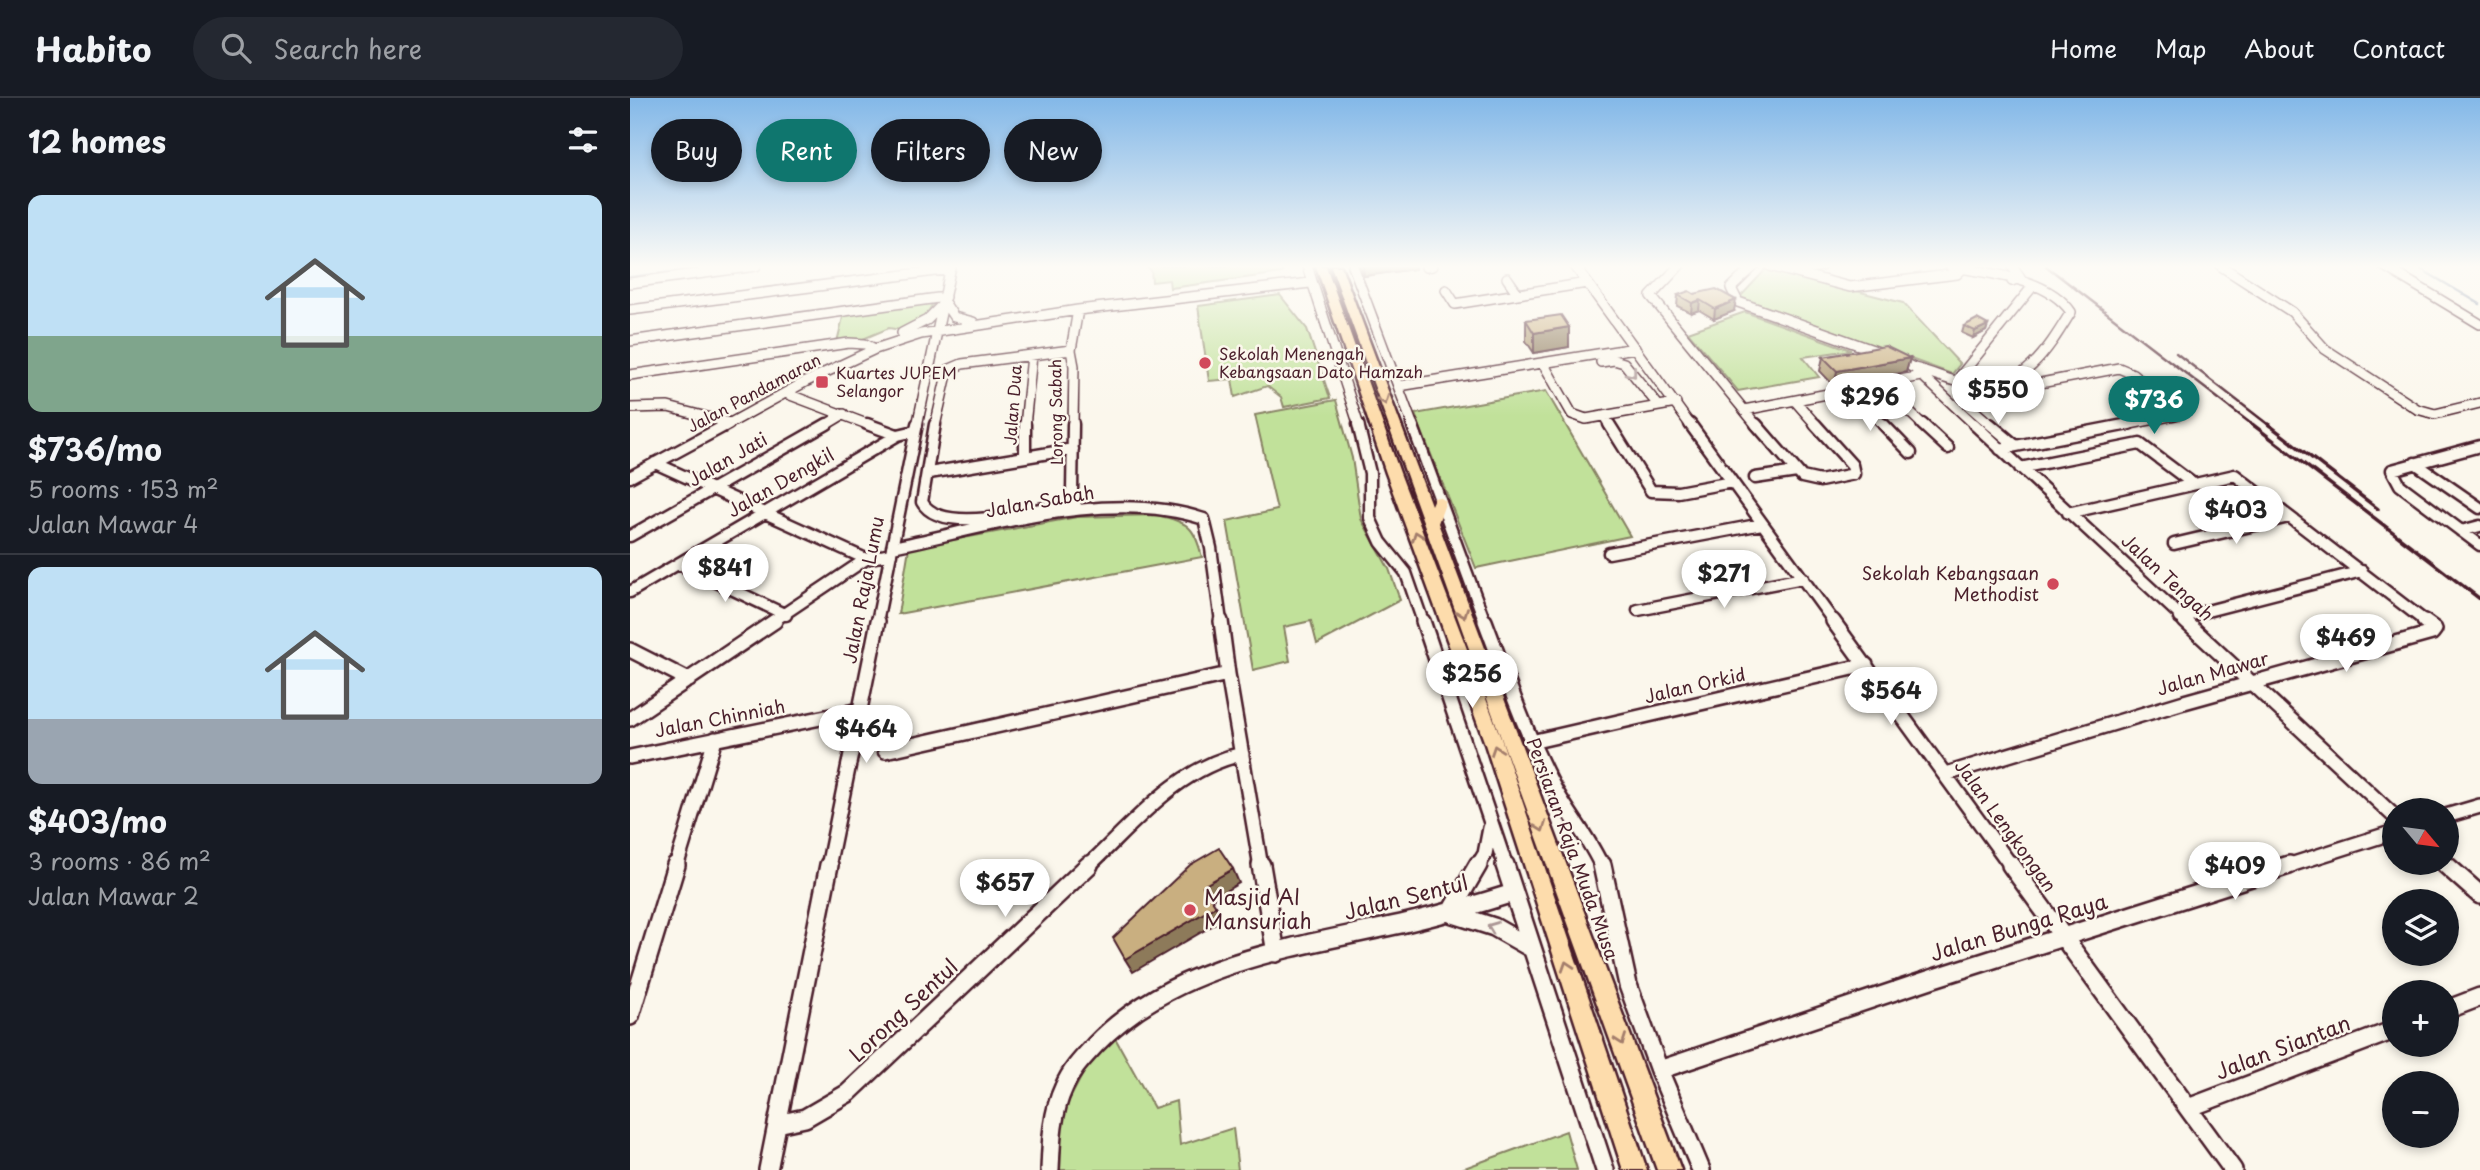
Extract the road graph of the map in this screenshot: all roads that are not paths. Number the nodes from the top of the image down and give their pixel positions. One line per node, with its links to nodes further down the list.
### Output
1 (817, 316): 20 (street)
2 (932, 316): 21 (street)
3 (940, 316): 19 (street, Jalan Raja Lumu)
4 (954, 316): 18 (street)
5 (1030, 316): 17 (street, Jalan Pandamaran)
6 (1077, 316): 24 (street, Lorong Sabah)
7 (1325, 316): 104 (street)
8 (1328, 316): 123 (main road, one-way to 8)
9 (1354, 316): 71 (main road, Persiaran Raja Muda Musa, one-way to 71)
10 (1372, 316): 33 (street)
11 (1611, 316): 23 (street, Jalan Lengkongan)
12 (1667, 316): 41 (street)
13 (1777, 316): 28 (street, Jalan Tengah)
14 (2008, 316): 30 (street)
15 (2066, 316): 30 (street, Jalan Tengah)
16 (2296, 316): 38 (street)
17 (1006, 319): 18 (street); 19 (street, Jalan Pandamaran)
18 (974, 322): 19 (street)
19 (937, 329): 21 (street, Jalan Pandamaran); 25 (street, Jalan Raja Lumu)
20 (630, 341)
21 (887, 342): 22 (street, Jalan Pandamaran); 25 (street)
22 (873, 348): 29 (street); 35 (street, Jalan Pandamaran)
23 (1635, 348): 27 (street); 37 (street, Jalan Lengkongan)
24 (1071, 351): 26 (street); 49 (street, Lorong Sabah)
25 (931, 353): 45 (street, Jalan Raja Lumu)
26 (1032, 355): 53 (street, Jalan Dua); 58 (street)
27 (1546, 366): 33 (street); 39 (street, one-way to 39); 43 (street)
28 (1918, 372): 30 (street, Jalan Tengah); 32 (street); 50 (street, Jalan Tengah)
29 (633, 374): 31 (street)
30 (1956, 380)
31 (630, 384)
32 (1880, 384): 34 (street); 48 (street)
33 (1399, 386): 64 (street)
34 (1850, 390): 36 (street); 52 (street)
35 (785, 393): 42 (street); 44 (street, Jalan Pandamaran)
36 (1796, 402): 41 (street); 57 (street)
37 (1676, 403): 39 (street); 61 (street, Jalan Lengkongan)
38 (2480, 404)
39 (1658, 405): 43 (street)
40 (630, 408): 44 (street)
41 (1744, 410): 57 (street)
42 (844, 414): 46 (street); 63 (street, Jalan Jati)
43 (1604, 416): 61 (street)
44 (730, 423): 54 (street, Jalan Pandamaran)
45 (915, 431): 46 (street, Jalan Dengkil); 78 (street, Jalan Raja Lumu)
46 (897, 435): 67 (street, Jalan Dengkil)
47 (2016, 446): 47 (street); 50 (street)
48 (1948, 448)
49 (1073, 449): 53 (street); 65 (street, Lorong Sabah)
50 (2000, 449): 56 (street, Jalan Tengah)
51 (2477, 449): 55 (street)
52 (1911, 453)
53 (1025, 457): 58 (street)
54 (655, 463): 59 (street, Jalan Pandamaran); 63 (street)
55 (2415, 463): 66 (street); 74 (street)
56 (2020, 468): 62 (street); 68 (street, Jalan Tengah)
57 (1797, 472): 60 (street)
58 (929, 473): 70 (street)
59 (630, 477)
60 (1755, 478)
61 (1732, 482): 72 (street, Jalan Lengkongan)
62 (2192, 483): 68 (street, Jalan Mawar); 69 (street, Jalan Mawar)
63 (712, 489): 67 (street); 75 (street, Jalan Jati)
64 (1438, 501): 71 (main road); 96 (street)
65 (1078, 505): 70 (street, Jalan Sabah); 90 (street, Jalan Sabah)
66 (2480, 508)
67 (764, 513): 80 (street); 81 (street, Jalan Dengkil)
68 (2068, 513): 87 (street, Jalan Tengah)
69 (2289, 517): 76 (street); 82 (street, Jalan Mawar)
70 (988, 522): 78 (street, Jalan Sabah)
71 (1430, 524): 124 (main road, Persiaran Raja Muda Musa, one-way to 124)
72 (1762, 524): 79 (street); 83 (street, Jalan Lengkongan)
73 (2480, 526): 74 (street)
74 (2461, 531): 77 (street)
75 (630, 536)
76 (2175, 544)
77 (2480, 545)
78 (892, 551): 80 (street, Jalan Sabah); 93 (street, Jalan Raja Lumu)
79 (1609, 552)
80 (866, 559): 86 (street)
81 (678, 564): 84 (street, Jalan Dengkil); 86 (street)
82 (2362, 571): 87 (street); 92 (street, Jalan Mawar)
83 (1803, 578): 85 (street); 89 (street, Jalan Lengkongan)
84 (630, 592)
85 (1638, 610)
86 (786, 615): 91 (street)
87 (2180, 618): 92 (street, Jalan Tengah)
88 (630, 650): 91 (street)
89 (1866, 665): 96 (street, Jalan Orkid); 100 (street, Jalan Lengkongan)
90 (1228, 674): 97 (street); 98 (street)
91 (689, 680): 94 (street)
92 (2251, 683): 100 (street, Jalan Mawar); 101 (street, Jalan Tengah)
93 (860, 710): 95 (street, Jalan Chinniah); 119 (street, Jalan Raja Lumu)
94 (630, 719)
95 (715, 739): 99 (street, Jalan Chinniah); 115 (street)
96 (1531, 742): 117 (street)
97 (885, 751)
98 (1242, 754): 112 (street); 119 (street, Lorong Sentul)
99 (630, 757)
100 (1946, 774): 110 (street, Jalan Lengkongan)
101 (2382, 805)
102 (2480, 806): 103 (street)
103 (2459, 812)
104 (1490, 827): 107 (street); 109 (street)
105 (2382, 835): 110 (street, Jalan Bunga Raya)
106 (2458, 875): 108 (street)
107 (1513, 893): 109 (street, Jalan Sentul); 111 (street)
108 (2480, 895)
109 (1450, 913): 111 (street, one-way to 109); 112 (street, Jalan Sentul)
110 (2064, 938): 117 (street, Jalan Bunga Raya); 118 (street, Jalan Lengkongan)
111 (1531, 948): 122 (street)
112 (1276, 953): 121 (street, Jalan Sentul)
113 (2480, 997): 114 (street)
114 (2459, 1005)
115 (630, 1016)
116 (2382, 1035): 118 (street, Jalan Siantan)
117 (1659, 1070): 125 (street)
118 (2188, 1108): 126 (street, Jalan Lengkongan)
119 (777, 1124): 120 (street, Jalan Raja Lumu)
120 (768, 1170)
121 (1050, 1170)
122 (1605, 1170)
123 (1635, 1170)
124 (1669, 1170)
125 (1702, 1170)
126 (2233, 1170)

